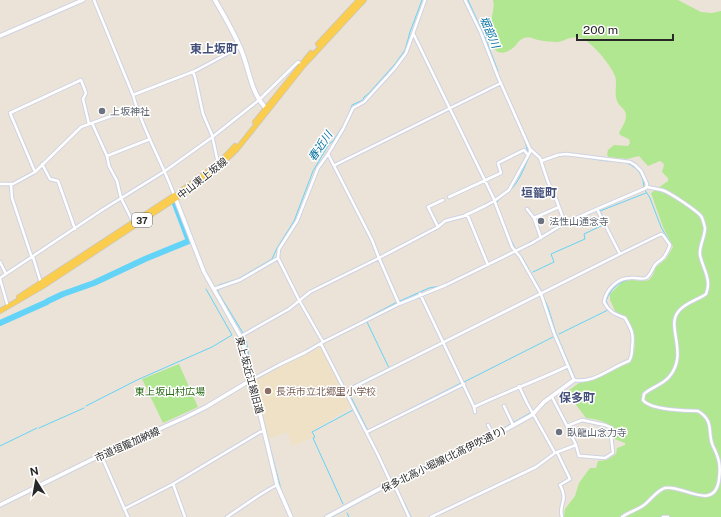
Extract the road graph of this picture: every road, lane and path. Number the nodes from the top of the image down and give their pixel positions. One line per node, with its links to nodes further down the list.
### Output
1 (83, 0): 9 (street)
2 (94, 0): 14 (street)
3 (215, 0): 10 (main road)
4 (359, 0): 11 (main road, 中山東上坂線 / 37)
5 (364, 0): 11 (main road, 中山東上坂線 / 37)
6 (425, 0): 8 (street)
7 (465, 0): 13 (street)
8 (413, 33): 17 (street); 23 (street)
9 (0, 36)
10 (241, 47): 12 (street); 15 (main road)
11 (302, 65): 15 (street); 18 (main road, 中山東上坂線 / 37)
12 (193, 72): 14 (street); 20 (street)
13 (501, 83): 17 (street); 22 (street)
14 (133, 94): 16 (street)
15 (258, 100): 18 (main road); 20 (street)
16 (136, 107): 19 (street); 21 (street)
17 (449, 108): 29 (street); 32 (street)
18 (267, 109): 28 (main road, 中山東上坂線 / 37)
19 (91, 124): 25 (street); 27 (street); 31 (street)
20 (212, 138): 28 (street); 30 (street)
21 (150, 139): 25 (street); 30 (street)
22 (530, 149): 24 (street); 26 (street)
23 (328, 154): 29 (street); 54 (street)
24 (528, 155): 32 (street); 40 (street)
25 (107, 156): 38 (street)
26 (541, 161): 35 (street); 41 (street)
27 (42, 164): 31 (street); 49 (street)
28 (219, 165): 36 (main road, 中山東上坂線 / 37)
29 (335, 165): 55 (street)
30 (165, 171): 36 (street); 38 (street)
31 (35, 172): 34 (street)
32 (484, 181): 37 (street); 40 (street)
33 (0, 184): 34 (street)
34 (11, 184): 53 (street)
35 (647, 187): 43 (street); 105 (street)
36 (175, 197): 46 (main road, 中山東上坂線 / 37); 61 (street, 東上坂近江線旧道)
37 (449, 197)
38 (121, 198): 46 (street); 49 (street)
39 (443, 200): 48 (street)
40 (494, 201): 44 (street); 51 (street)
41 (560, 207): 45 (street); 47 (street)
42 (527, 209): 45 (street)
43 (597, 209): 47 (street); 52 (street)
44 (467, 214): 48 (street); 57 (street)
45 (534, 218): 50 (street)
46 (134, 224): 60 (main road, 中山東上坂線 / 37); 66 (main road, 中山東上坂線 / 37)
47 (565, 224): 50 (street)
48 (438, 227): 55 (street)
49 (75, 229): 53 (street)
50 (541, 238): 51 (street)
51 (514, 251): 57 (street); 62 (street)
52 (620, 254): 62 (street); 74 (street)
53 (32, 257): 58 (street); 60 (street)
54 (278, 258): 61 (street); 64 (street)
55 (379, 258): 64 (street); 65 (street)
56 (0, 262): 58 (street)
57 (488, 264): 63 (street)
58 (6, 274): 59 (street)
59 (0, 279): 66 (street)
60 (41, 283): 66 (main road, 中山東上坂線 / 37)
61 (214, 290): 69 (street, 東上坂近江線旧道)
62 (542, 293): 71 (street); 72 (street)
63 (420, 294): 65 (street); 71 (street)
64 (299, 300): 69 (street); 70 (street)
65 (399, 304): 70 (street)
66 (8, 306): 67 (main road, 中山東上坂線 / 37); 68 (main road, 中山東上坂線 / 37)
67 (0, 308)
68 (0, 311)
69 (241, 336): 73 (street, 東上坂近江線旧道)
70 (322, 343): 73 (street); 77 (street)
71 (443, 343): 75 (street); 77 (street)
72 (568, 366): 74 (street); 76 (street)
73 (251, 380): 86 (street, 東上坂近江線旧道); 91 (street, 市道垣籠加納線)
74 (575, 380): 78 (street, 保多北高小堀線(北高伊吹通り))
75 (464, 384): 80 (street); 87 (street)
76 (519, 386): 80 (street); 82 (street)
77 (346, 391): 87 (street)
78 (552, 398): 82 (street, 保多北高小堀線(北高伊吹通り)); 85 (street)
79 (504, 406): 83 (street)
80 (474, 407): 81 (street)
81 (475, 412)
82 (533, 414): 83 (street, 保多北高小堀線(北高伊吹通り)); 90 (street)
83 (512, 423): 88 (street, 保多北高小堀線(北高伊吹通り))
84 (488, 425): 88 (street)
85 (567, 426): 89 (street); 89 (street)
86 (264, 431): 93 (street); 94 (street, 東上坂近江線旧道)
87 (366, 432): 92 (street)
88 (494, 436): 92 (street, 保多北高小堀線(北高伊吹通り))
89 (576, 445): 90 (street)
90 (556, 452): 103 (street); 104 (street)
91 (101, 455): 95 (street, 市道垣籠加納線); 96 (street)
92 (392, 482): 101 (street, 保多北高小堀線(北高伊吹通り)); 102 (street)
93 (173, 484): 96 (street); 98 (street)
94 (277, 485): 99 (street); 100 (street, 東上坂近江線旧道)
95 (0, 504)
96 (124, 509): 97 (street)
97 (128, 517)
98 (185, 517)
99 (227, 517)
100 (291, 517)
101 (327, 517)
102 (409, 517)
103 (431, 517)
104 (562, 517)
105 (622, 517)
106 (663, 517): 107 (street)
107 (668, 517)

